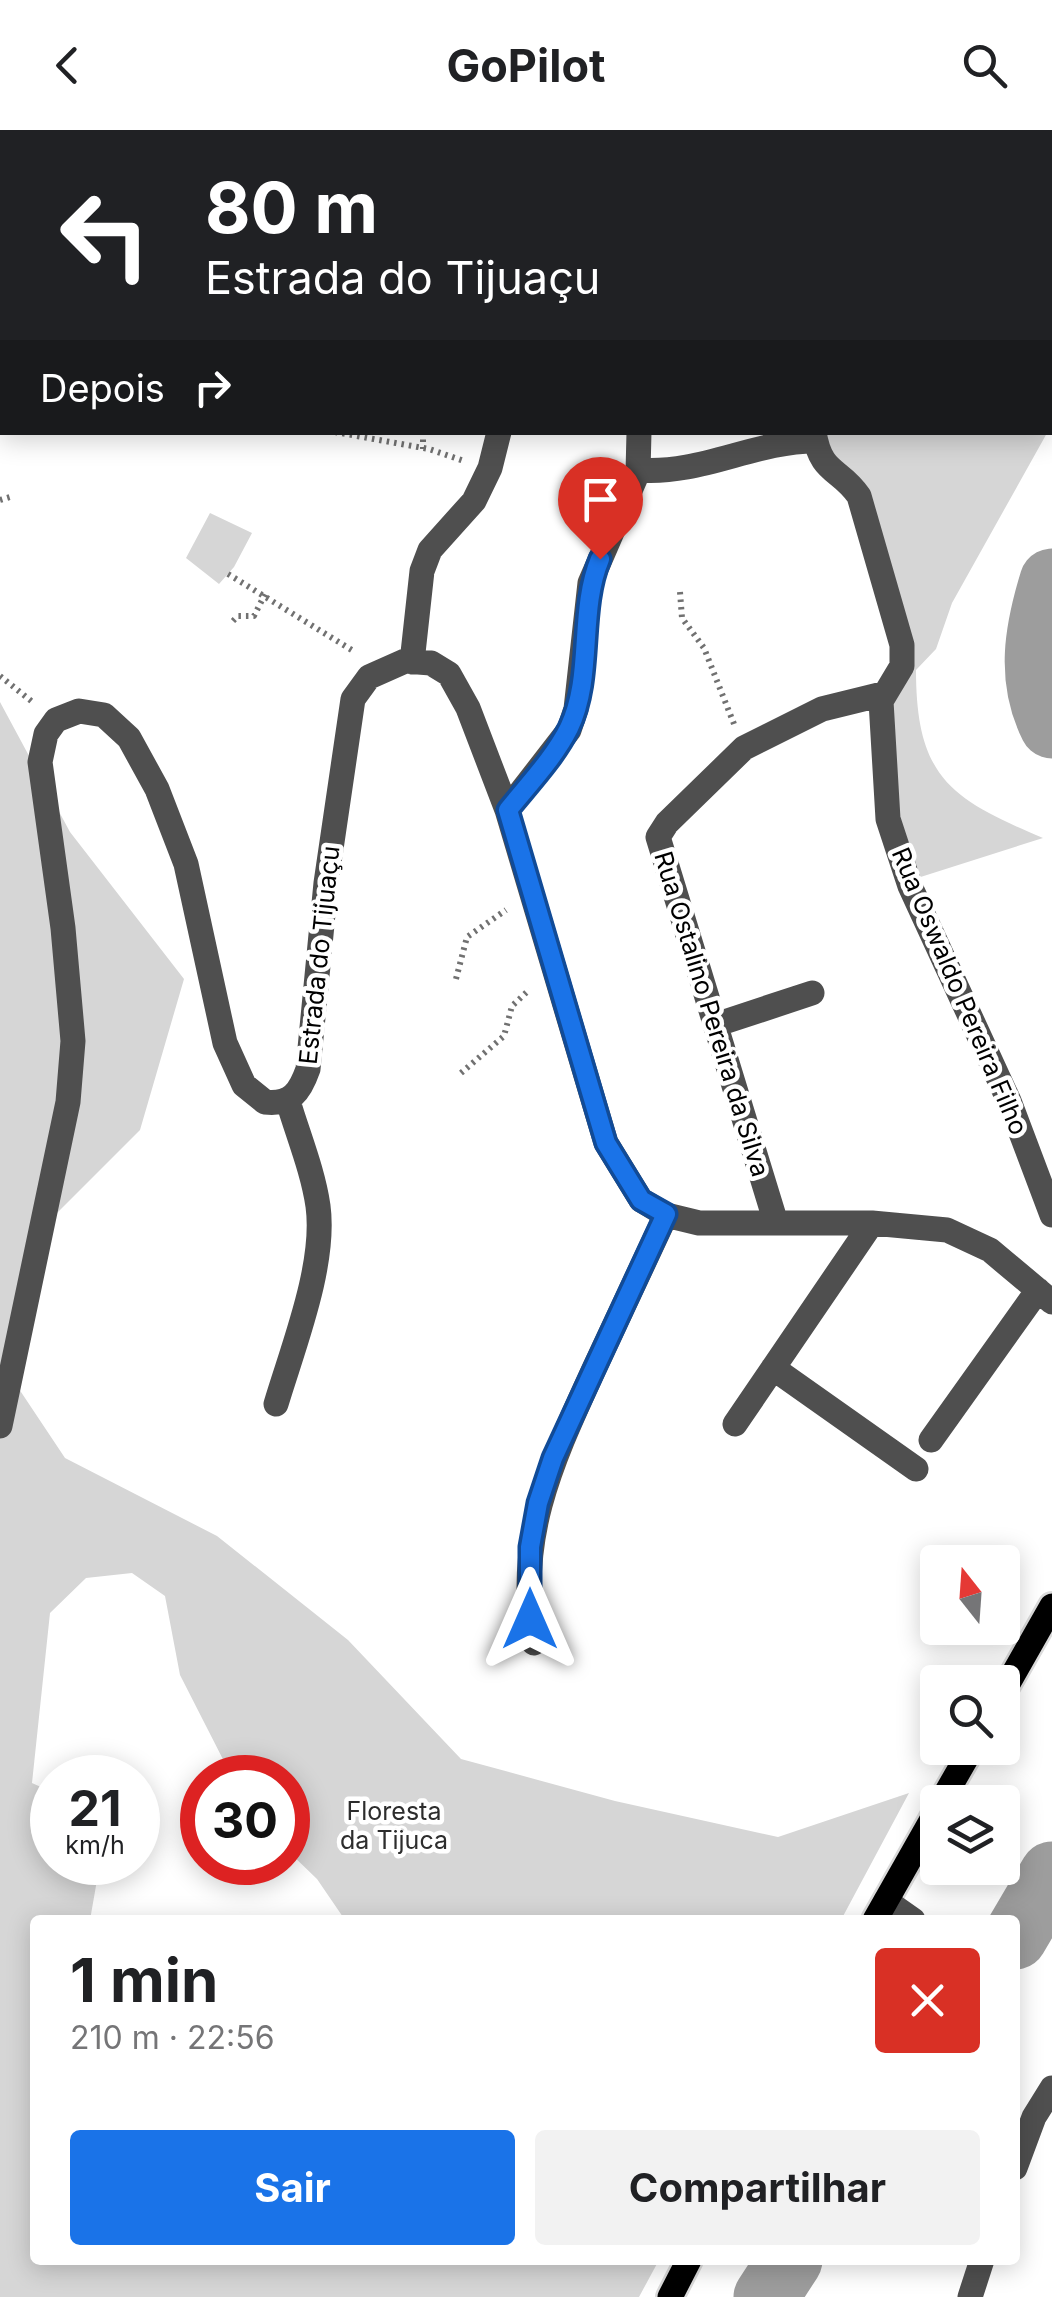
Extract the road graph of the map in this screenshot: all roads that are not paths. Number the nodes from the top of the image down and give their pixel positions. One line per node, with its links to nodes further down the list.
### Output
1 (498, 435): 5 (street)
2 (639, 435): 4 (street)
3 (814, 437): 4 (street); 6 (street, Rua Oswaldo Pereira Filho)
4 (638, 470): 7 (street)
5 (412, 662): 7 (street); 10 (street, Estrada do Tijuaçu)
6 (883, 694): 9 (street, Rua Ostalino Pereira da Silva); 12 (street, Rua Oswaldo Pereira Filho)
7 (508, 810): 11 (street)
8 (812, 994): 9 (street)
9 (716, 1026): 14 (street, Rua Ostalino Pereira da Silva)
10 (288, 1101): 17 (street); 19 (street)
11 (666, 1214): 14 (street); 23 (street)
12 (1052, 1215)
13 (872, 1222): 14 (street); 15 (street); 16 (street)
14 (776, 1223)
15 (1045, 1296): 20 (street)
16 (773, 1368): 18 (street); 21 (street)
17 (276, 1404)
18 (734, 1424)
19 (0, 1426)
20 (931, 1440)
21 (916, 1469)
22 (1052, 1606): 24 (main road)
23 (534, 1642)
24 (1018, 1665)
25 (920, 1841): 26 (main road)
26 (880, 1911)
27 (1052, 2088): 28 (street)
28 (1020, 2155)
29 (686, 2265): 31 (main road)
30 (980, 2265): 32 (street)
31 (670, 2297)
32 (970, 2297)

